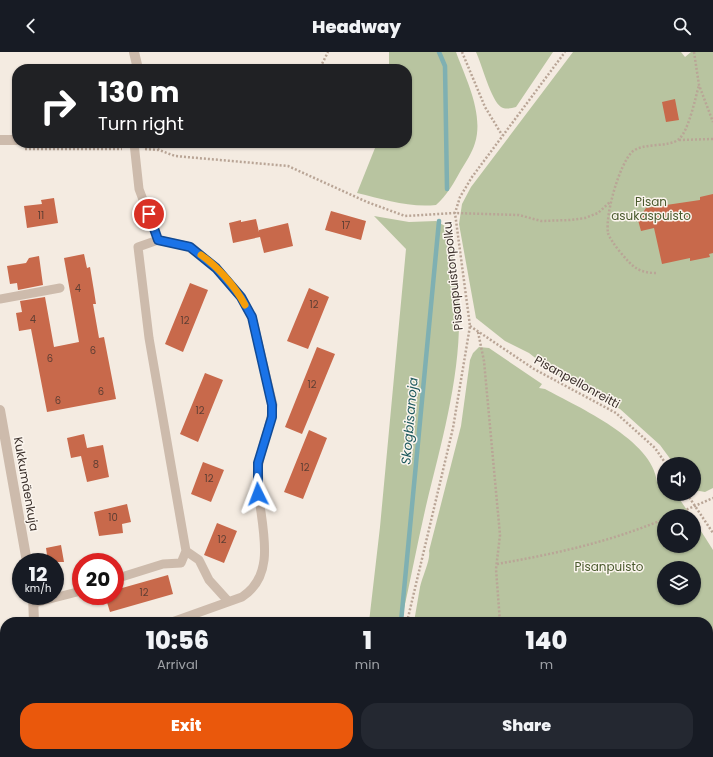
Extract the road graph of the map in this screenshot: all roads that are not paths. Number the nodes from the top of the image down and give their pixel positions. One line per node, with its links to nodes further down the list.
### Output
1 (134, 52): 2 (street)
2 (137, 64)
3 (0, 140): 4 (street)
4 (12, 140)
5 (134, 148): 6 (lane)
6 (158, 240): 10 (lane); 13 (lane)
7 (60, 288): 8 (lane)
8 (0, 299)
9 (0, 410): 11 (street, Kukkumäenkuja)
10 (186, 551): 12 (lane); 13 (lane)
11 (25, 553)
12 (124, 576)
13 (228, 601): 16 (lane)
14 (34, 605): 15 (street)
15 (34, 617)
16 (185, 617)

